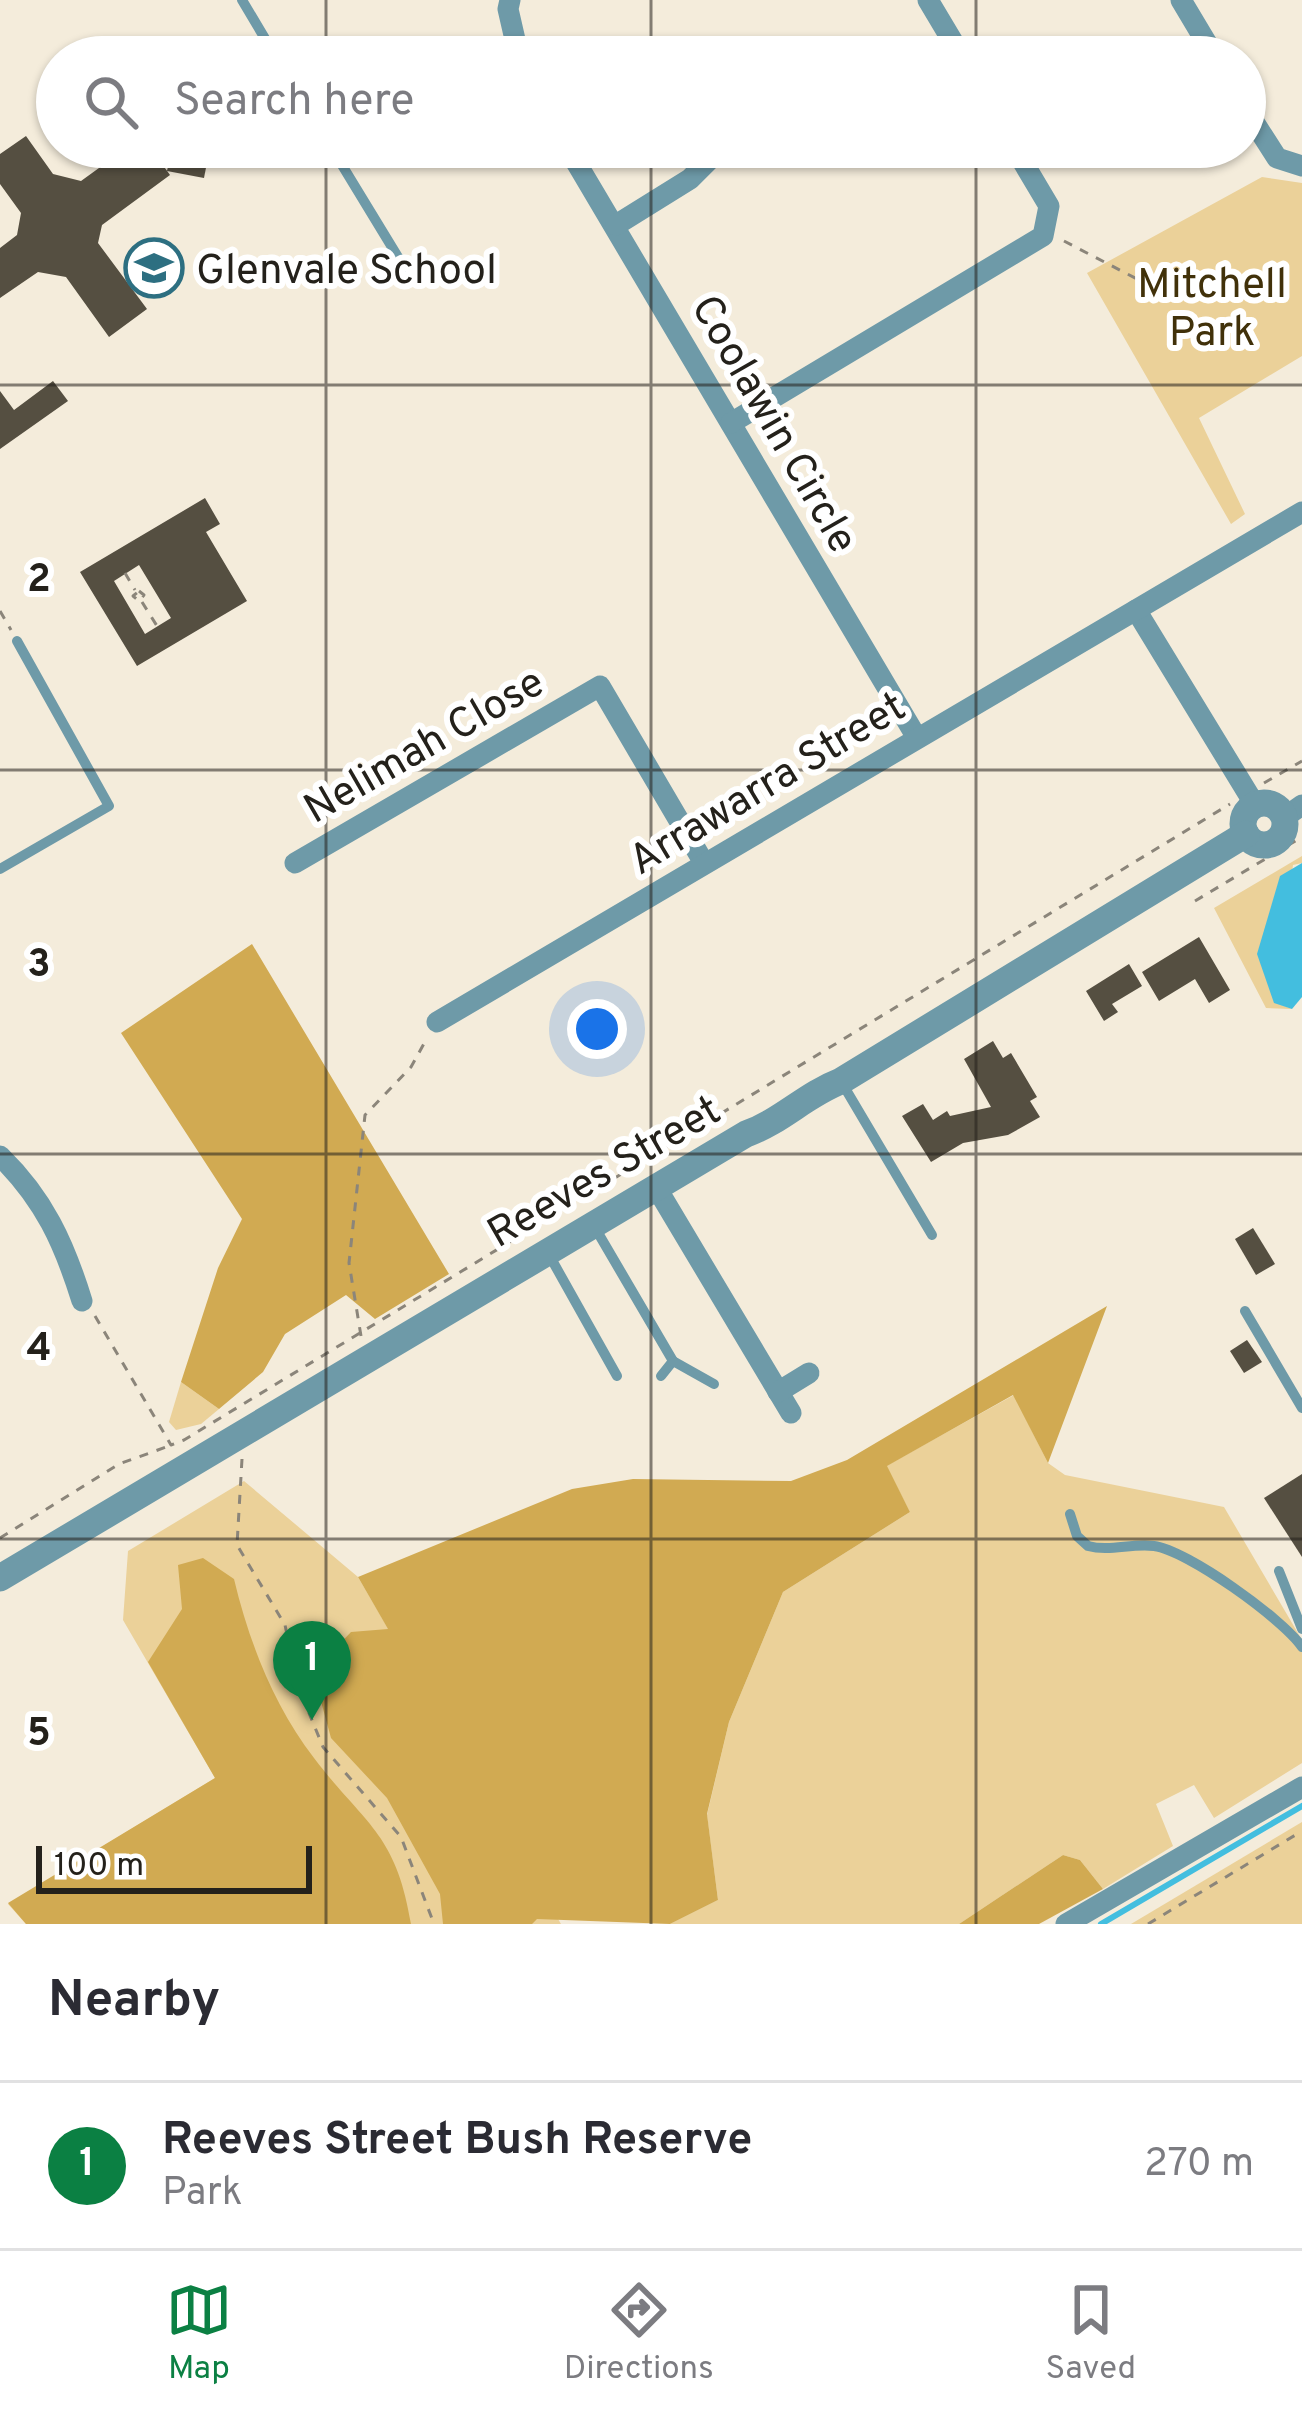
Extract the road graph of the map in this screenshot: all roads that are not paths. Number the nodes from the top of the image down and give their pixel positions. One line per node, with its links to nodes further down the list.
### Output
1 (242, 0): 5 (lane)
2 (511, 0): 6 (street)
3 (928, 0): 7 (street)
4 (1180, 0): 8 (street)
5 (263, 36)
6 (514, 36)
7 (949, 36)
8 (1202, 36)
9 (1266, 141): 10 (street)
10 (1302, 166)
11 (344, 168): 16 (lane)
12 (580, 168): 15 (street, Coolawin Circle)
13 (701, 168): 15 (street)
14 (1026, 168): 17 (street)
15 (616, 225): 17 (street, Coolawin Circle)
16 (412, 280)
17 (731, 423): 21 (street, Coolawin Circle)
18 (1302, 512): 19 (street)
19 (1136, 610): 21 (street, Arrawarra Street); 22 (street)
20 (16, 641): 27 (lane)
21 (917, 738): 26 (street, Arrawarra Street)
22 (1251, 799): 23 (street); 24 (street)
23 (1296, 820): 24 (street, Reeves Street)
24 (1246, 835): 29 (street, Reeves Street)
25 (295, 863): 26 (street, Nelimah Close)
26 (704, 863): 28 (street, Arrawarra Street)
27 (0, 869)
28 (437, 1022)
29 (841, 1081): 31 (street, Reeves Street); 33 (lane)
30 (0, 1156): 35 (street)
31 (656, 1187): 32 (street, Reeves Street); 42 (street)
32 (593, 1224): 34 (street, Reeves Street); 37 (lane)
33 (932, 1235)
34 (546, 1251): 39 (lane); 47 (street, Reeves Street)
35 (82, 1301)
36 (1245, 1311): 43 (lane)
37 (673, 1361): 40 (lane); 41 (lane)
38 (809, 1373): 42 (street)
39 (617, 1376)
40 (661, 1376)
41 (714, 1384)
42 (778, 1392): 44 (street)
43 (1302, 1408)
44 (791, 1413)
45 (1070, 1514): 49 (lane)
46 (1280, 1570): 48 (lane)
47 (0, 1578)
48 (1302, 1628)
49 (1302, 1647)
50 (1302, 1787): 51 (street)
51 (1066, 1924)

